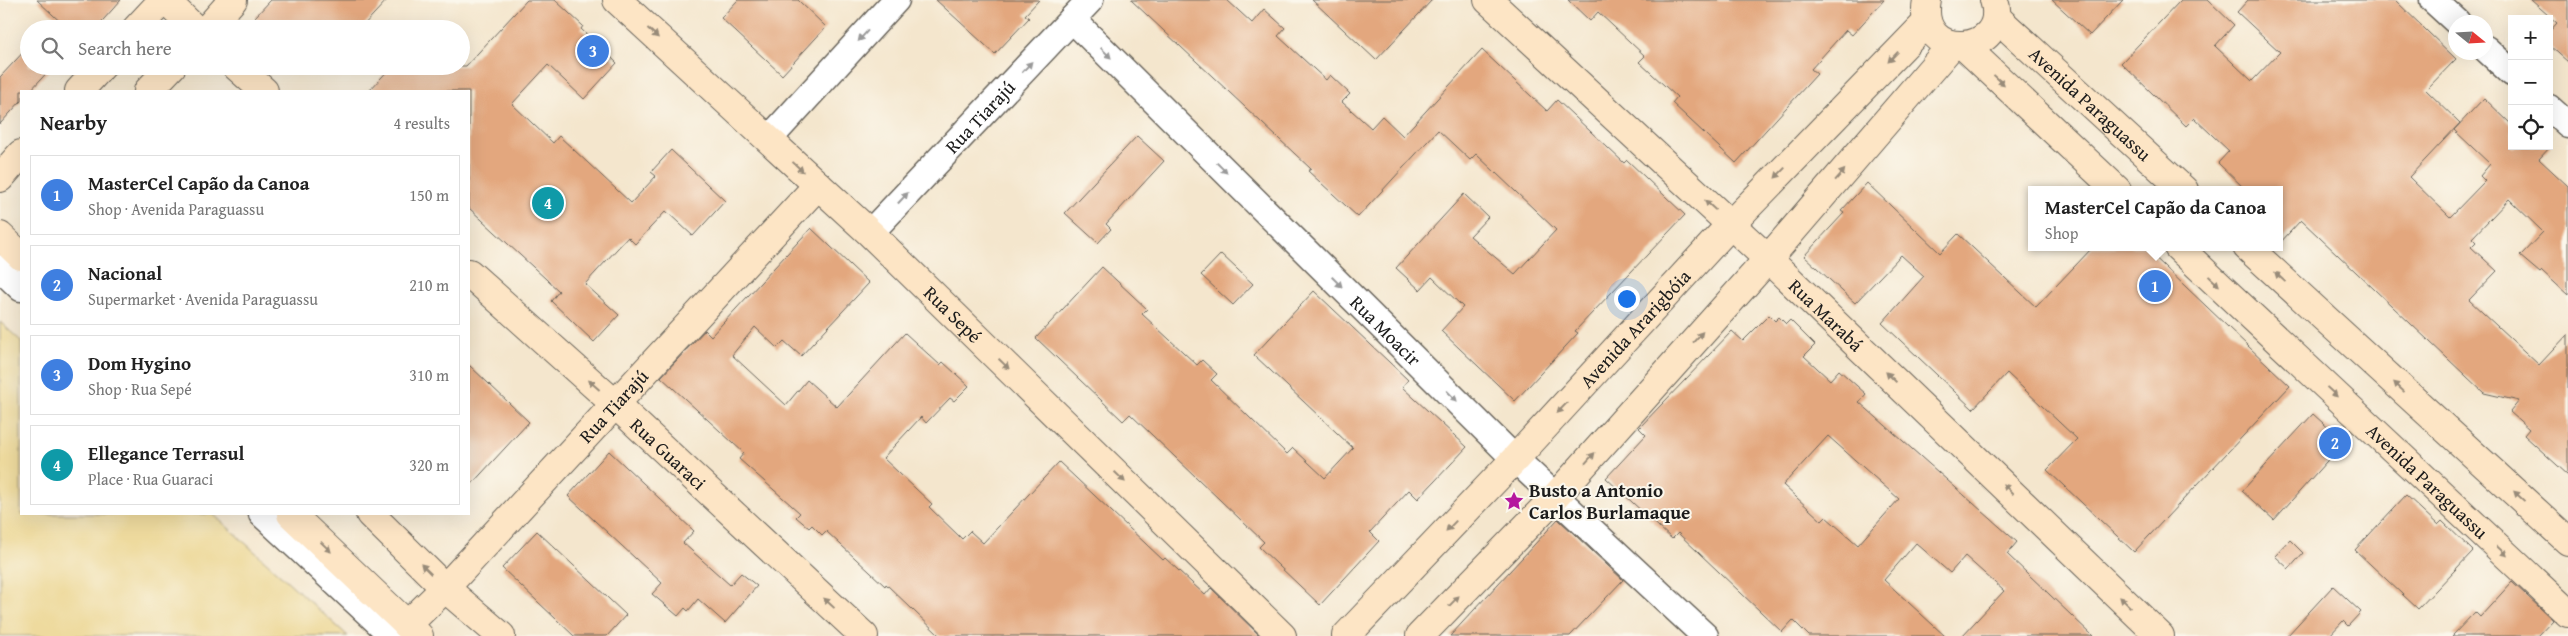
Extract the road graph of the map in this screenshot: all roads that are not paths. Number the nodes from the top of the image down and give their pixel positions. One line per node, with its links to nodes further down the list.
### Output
1 (164, 0): 12 (street); 13 (street)
2 (233, 0): 14 (street)
3 (617, 0): 26 (street, Rua Sepé, one-way to 26)
4 (896, 0): 26 (street, one-way to 26)
5 (1090, 0): 11 (street, Rua Tiarajú)
6 (1488, 0): 30 (street, Rua Marabá, one-way to 6)
7 (2433, 0): 10 (street)
8 (1997, 6): 15 (street); 29 (street, Avenida Paraguassu)
9 (1927, 11): 15 (street); 30 (street, Avenida Ararigbóia, one-way to 30)
10 (2449, 15)
11 (1072, 19): 31 (street, Rua Tiarajú, one-way to 11); 39 (street, Rua Moacir, one-way to 39)
12 (145, 20)
13 (185, 20)
14 (215, 20)
15 (1958, 46): 28 (street, one-way to 28); 35 (street, one-way to 15)
16 (2493, 55): 17 (street)
17 (2508, 69)
18 (94, 75): 21 (street)
19 (163, 75): 22 (street)
20 (246, 75): 23 (street)
21 (80, 90)
22 (149, 90)
23 (263, 90)
24 (2553, 112): 25 (street)
25 (2568, 125)
26 (768, 139): 27 (street, Rua Sepé, one-way to 27)
27 (818, 184): 31 (street, Rua Sepé); 38 (street, Rua Tiarajú)
28 (2113, 186)
29 (2180, 186)
30 (1731, 224): 35 (street, Rua Marabá); 39 (street, Avenida Ararigbóia, one-way to 39)
31 (870, 233): 50 (street, Rua Sepé, one-way to 50)
32 (10, 246): 37 (street)
33 (2182, 251): 46 (street, Avenida Paraguassu, one-way to 46)
34 (2251, 251): 44 (street, one-way to 34)
35 (1768, 258): 40 (street, one-way to 35); 54 (street, Rua Marabá, one-way to 35)
36 (470, 275): 38 (street, Rua Guaraci, one-way to 36)
37 (20, 284)
38 (614, 403): 45 (street, Rua Tiarajú); 49 (street, Rua Guaraci, one-way to 38)
39 (1515, 458): 40 (street, Rua Moacir); 51 (street, Avenida Ararigbóia, one-way to 51)
40 (1555, 496): 52 (street, one-way to 40); 53 (street, Rua Moacir)
41 (263, 515): 47 (street)
42 (292, 515): 47 (street, one-way to 47)
43 (371, 515): 45 (street, one-way to 43)
44 (2568, 541)
45 (445, 588): 47 (street, Rua Tiarajú); 48 (street)
46 (2568, 613)
47 (406, 632)
48 (501, 636)
49 (864, 636)
50 (1282, 636)
51 (1346, 636)
52 (1420, 636)
53 (1706, 636)
54 (2160, 636)

